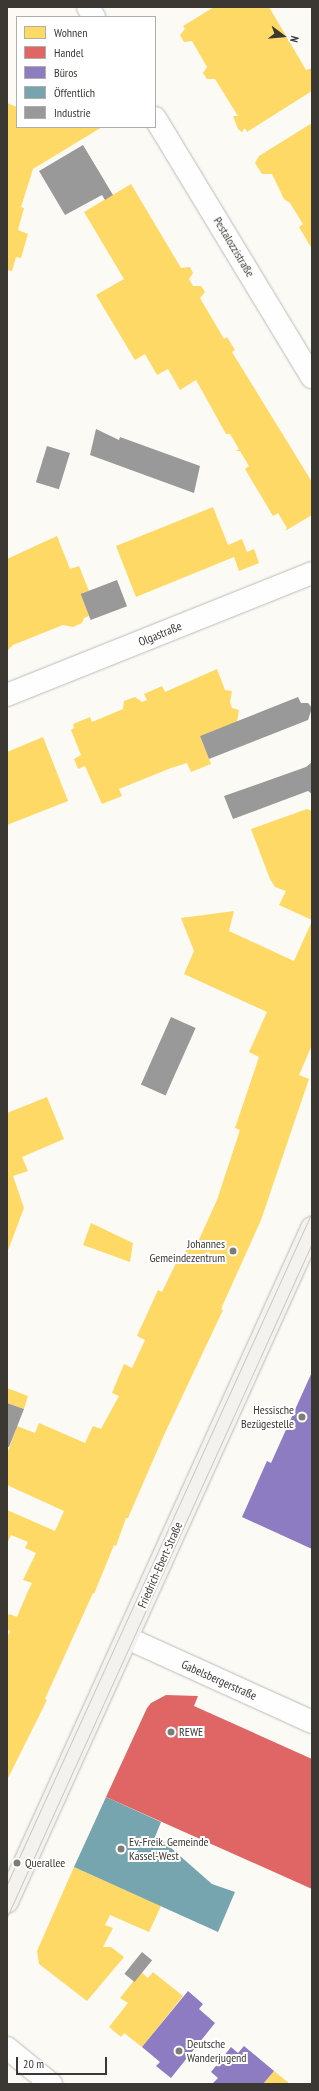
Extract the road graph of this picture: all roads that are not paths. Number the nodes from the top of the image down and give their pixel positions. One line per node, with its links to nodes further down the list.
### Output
1 (88, 7): 2 (street)
2 (93, 16)
3 (156, 120): 4 (street, Pestalozzistraße)
4 (312, 377)
5 (312, 574): 6 (street, Olgastraße)
6 (7, 695)
7 (312, 1228): 8 (main road, Friedrich-Ebert-Straße)
8 (126, 1638): 9 (street, Gabelsbergerstraße); 10 (main road, Friedrich-Ebert-Straße)
9 (312, 1722)
10 (7, 1902)
11 (7, 2048): 12 (street)
12 (51, 2084)

